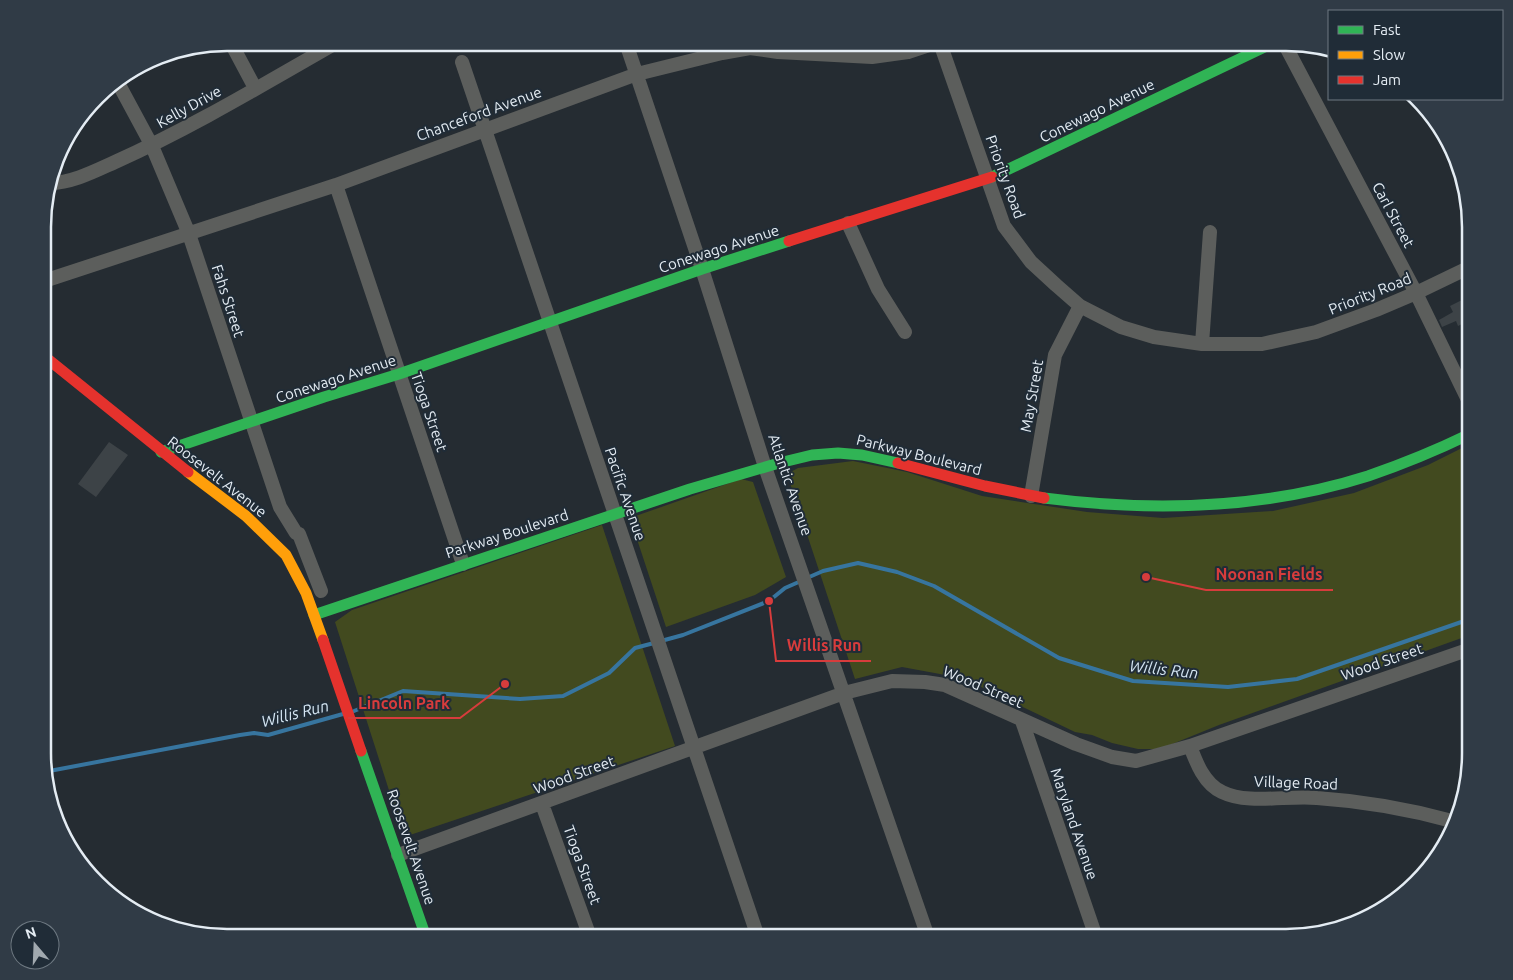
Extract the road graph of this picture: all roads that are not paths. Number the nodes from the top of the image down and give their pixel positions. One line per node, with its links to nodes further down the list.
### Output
1 (774, 51): 2 (street, Chanceford Avenue)
2 (910, 51)
3 (943, 51): 16 (street, Priority Road)
4 (1254, 51): 16 (street, Conewago Avenue)
5 (1289, 51): 25 (street, Carl Street)
6 (236, 52): 13 (street)
7 (319, 52): 13 (street, Kelly Drive)
8 (629, 52): 11 (street, Atlantic Avenue)
9 (730, 52): 11 (street, Chanceford Avenue)
10 (462, 62): 14 (street, Pacific Avenue)
11 (637, 74): 14 (street, Chanceford Avenue); 22 (street, Atlantic Avenue)
12 (121, 88): 15 (street, Fahs Street)
13 (255, 88): 15 (street, Kelly Drive)
14 (486, 129): 18 (street, Chanceford Avenue); 27 (street, Pacific Avenue)
15 (152, 146): 17 (street, Kelly Drive); 21 (street, Fahs Street)
16 (988, 180): 19 (street, Conewago Avenue); 26 (street, Priority Road)
17 (57, 183)
18 (336, 185): 21 (street, Chanceford Avenue); 31 (street, Tioga Street)
19 (848, 223): 22 (street, Conewago Avenue); 28 (street)
20 (1210, 232): 29 (street)
21 (189, 234): 24 (street, Chanceford Avenue); 33 (street, Fahs Street)
22 (702, 269): 27 (street, Conewago Avenue); 36 (street, Atlantic Avenue)
23 (1461, 271): 25 (street, Priority Road)
24 (51, 279)
25 (1416, 293): 29 (street, Priority Road); 32 (street, Carl Street)
26 (1080, 306): 29 (street, Priority Road); 37 (street, May Street)
27 (550, 323): 31 (street, Conewago Avenue); 38 (street, Pacific Avenue)
28 (905, 332)
29 (1202, 344)
30 (51, 362): 35 (street, Roosevelt Avenue)
31 (399, 374): 33 (street, Conewago Avenue); 39 (street, Tioga Street)
32 (1461, 386)
33 (251, 422): 35 (street, Conewago Avenue); 40 (street, Fahs Street)
34 (1461, 438): 37 (street, Parkway Boulevard)
35 (161, 452): 41 (street, Roosevelt Avenue)
36 (765, 467): 37 (street, Parkway Boulevard); 38 (street, Parkway Boulevard); 43 (street, Atlantic Avenue)
37 (1031, 496)
38 (615, 514): 39 (street, Parkway Boulevard); 46 (street, Pacific Avenue)
39 (463, 564): 41 (street, Parkway Boulevard)
40 (321, 591)
41 (314, 615): 49 (street, Roosevelt Avenue)
42 (1462, 652): 45 (street, Wood Street)
43 (844, 693): 44 (street, Wood Street); 46 (street, Wood Street); 50 (street, Atlantic Avenue)
44 (1022, 721): 45 (street, Wood Street); 51 (street, Maryland Avenue)
45 (1190, 746): 48 (street, Village Road)
46 (693, 749): 47 (street, Wood Street); 54 (street, Pacific Avenue)
47 (542, 804): 49 (street, Wood Street); 53 (street, Tioga Street)
48 (1448, 820)
49 (398, 855): 52 (street, Roosevelt Avenue)
50 (925, 928)
51 (1093, 928)
52 (423, 929)
53 (587, 929)
54 (755, 929)

